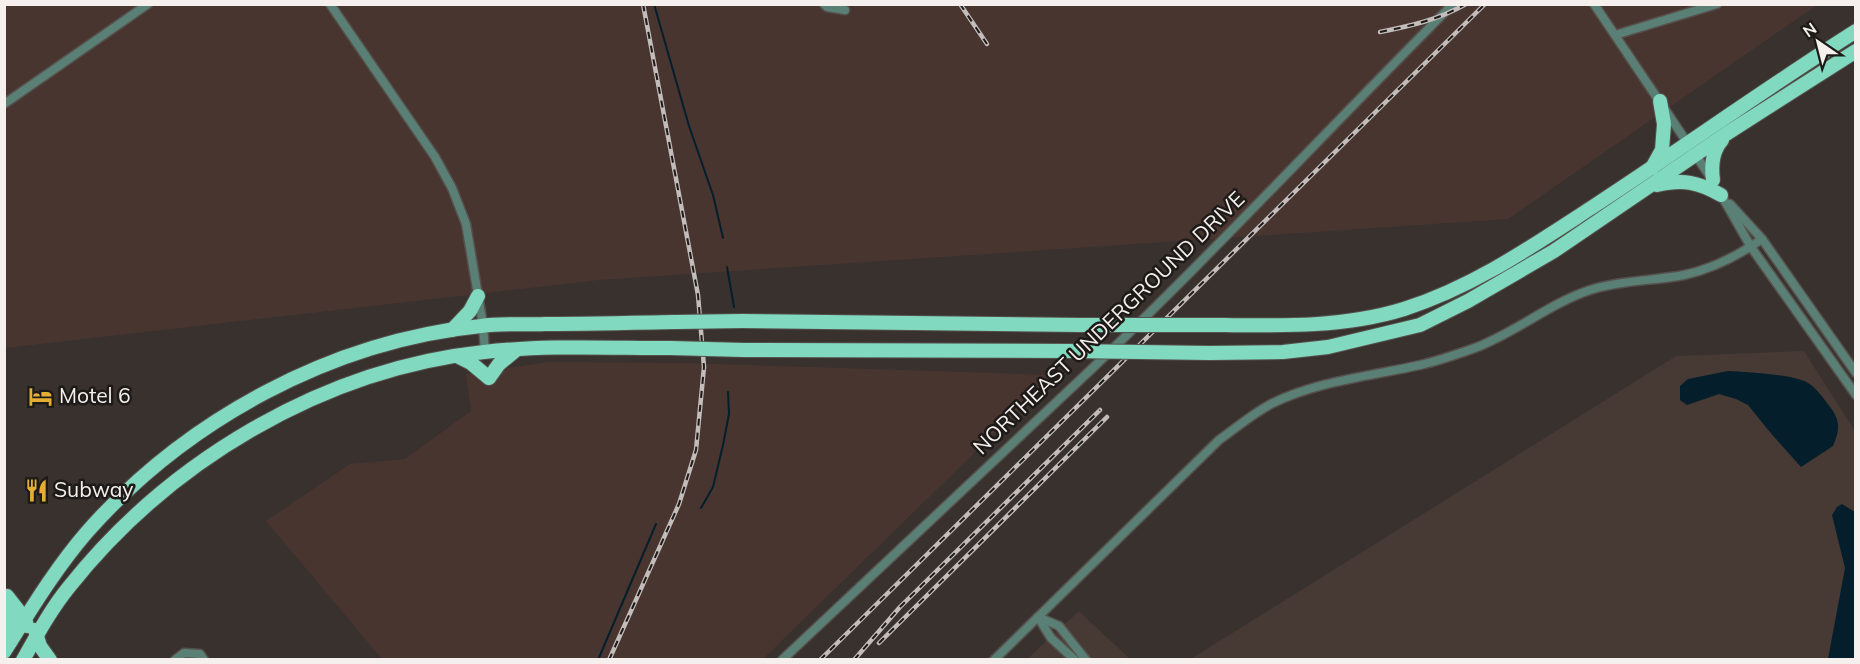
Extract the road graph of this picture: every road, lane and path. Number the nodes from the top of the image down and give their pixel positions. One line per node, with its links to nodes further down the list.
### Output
1 (148, 4): 12 (street)
2 (330, 4): 21 (street)
3 (825, 4): 7 (street)
4 (1453, 4): 40 (street, NORTHEAST UNDERGROUND DRIVE)
5 (1594, 4): 9 (street)
6 (1717, 4): 9 (street)
7 (845, 10)
8 (1856, 31): 14 (highway)
9 (1614, 35): 11 (street)
10 (1856, 51): 13 (highway)
11 (1660, 101): 14 (street); 15 (highway)
12 (4, 104)
13 (1726, 134): 14 (highway); 16 (highway)
14 (1693, 149): 15 (highway); 16 (street); 17 (highway)
15 (1651, 169): 22 (highway, bridge)
16 (1713, 180): 18 (street)
17 (1649, 186): 18 (highway); 24 (highway, bridge)
18 (1721, 195): 19 (street); 20 (street)
19 (1762, 239): 20 (street); 27 (street)
20 (1751, 247): 28 (street); 31 (street)
21 (478, 296): 22 (street); 23 (highway)
22 (483, 325): 23 (highway); 25 (street)
23 (451, 330): 30 (highway)
24 (517, 350): 25 (highway); 26 (highway)
25 (485, 352): 26 (highway)
26 (456, 356): 33 (highway)
27 (1856, 373)
28 (1856, 395)
29 (6, 594): 30 (highway); 32 (highway); 35 (highway)
30 (40, 595): 32 (highway); 34 (highway)
31 (1038, 617): 41 (street); 42 (street); 43 (street)
32 (25, 619): 35 (highway); 36 (highway)
33 (45, 622): 34 (highway); 37 (highway)
34 (36, 637): 36 (highway); 37 (highway)
35 (7, 648)
36 (22, 660)
37 (51, 660)
38 (175, 660): 39 (street)
39 (204, 660)
40 (782, 660)
41 (994, 660)
42 (1075, 660)
43 (1086, 660)

